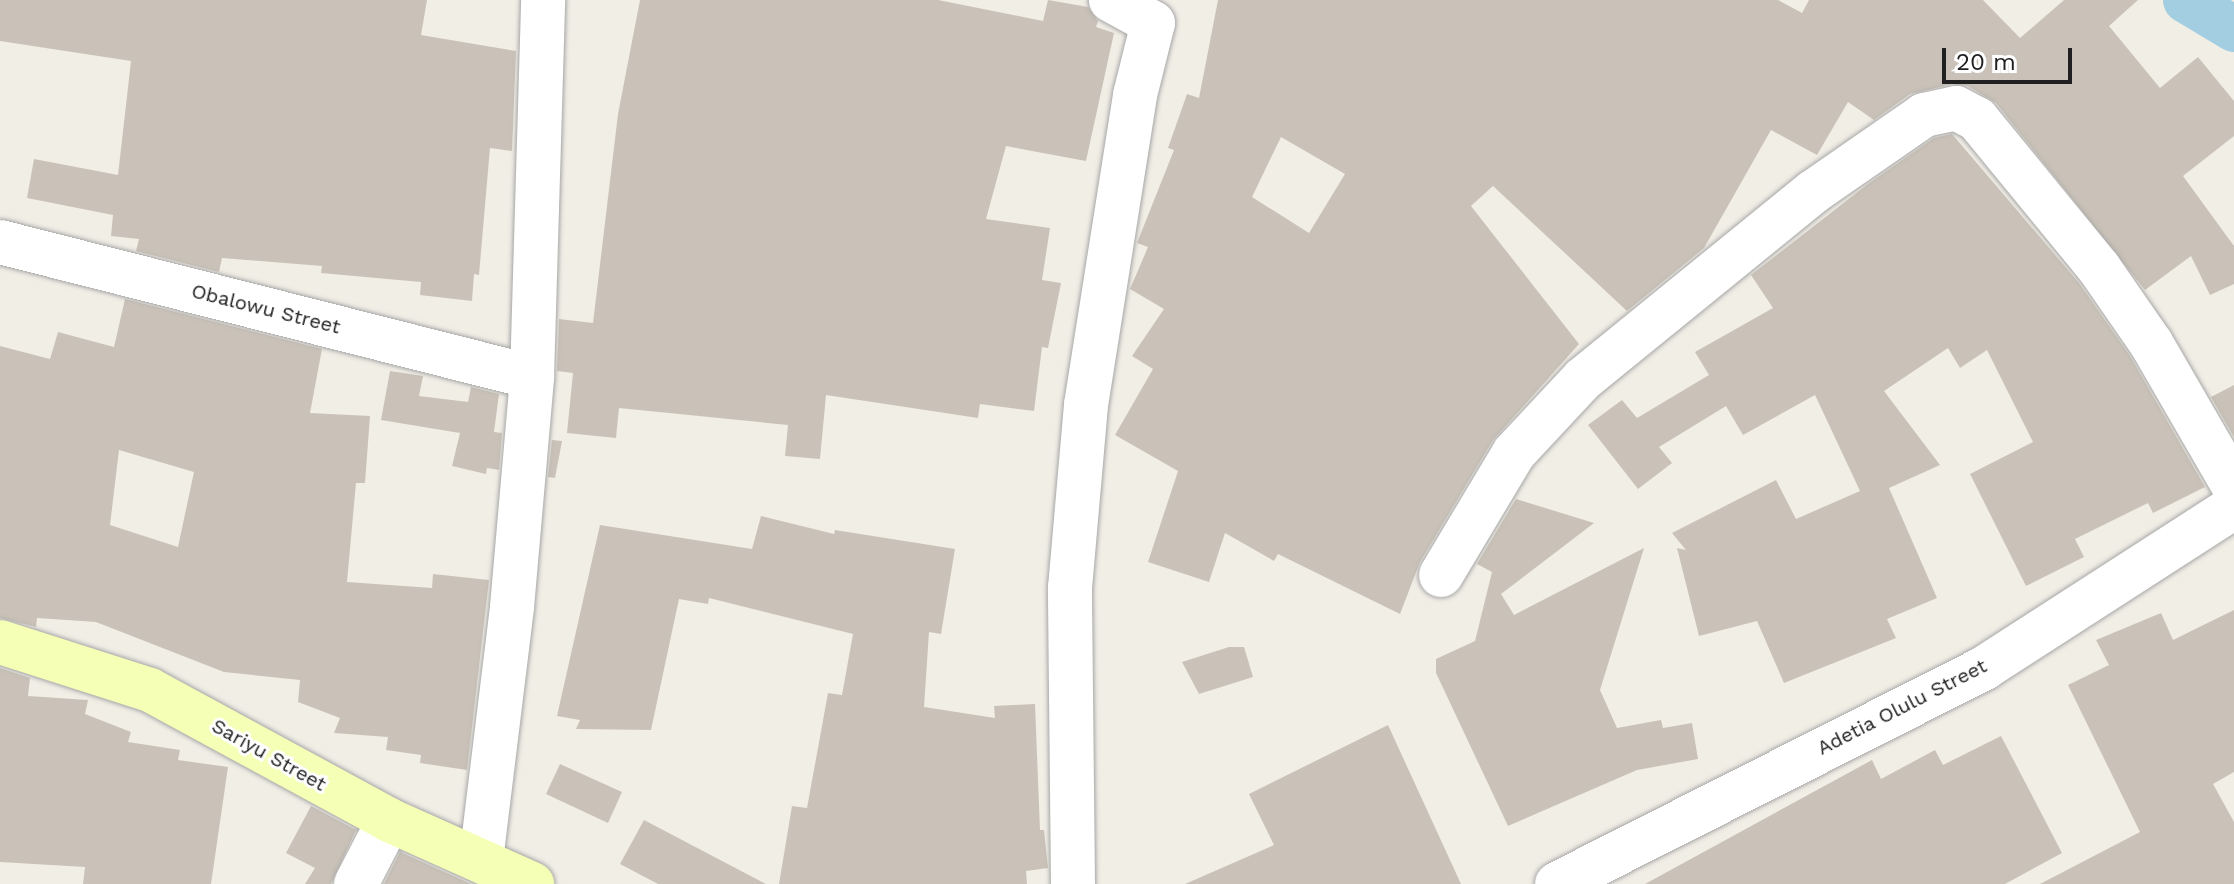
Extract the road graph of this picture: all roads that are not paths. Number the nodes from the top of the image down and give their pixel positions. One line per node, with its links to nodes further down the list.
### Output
1 (543, 0): 4 (street)
2 (1111, 0): 13 (street)
3 (0, 242): 4 (street, Obalowu Street)
4 (532, 377): 10 (street)
5 (2234, 487): 7 (street)
6 (2234, 507): 14 (street, Adetia Olulu Street)
7 (1441, 575)
8 (0, 642): 9 (street, Sariyu Street)
9 (389, 820): 10 (street, Sariyu Street); 11 (street)
10 (481, 860): 12 (street, Sariyu Street)
11 (356, 884)
12 (532, 884)
13 (1073, 884)
14 (1557, 884)

